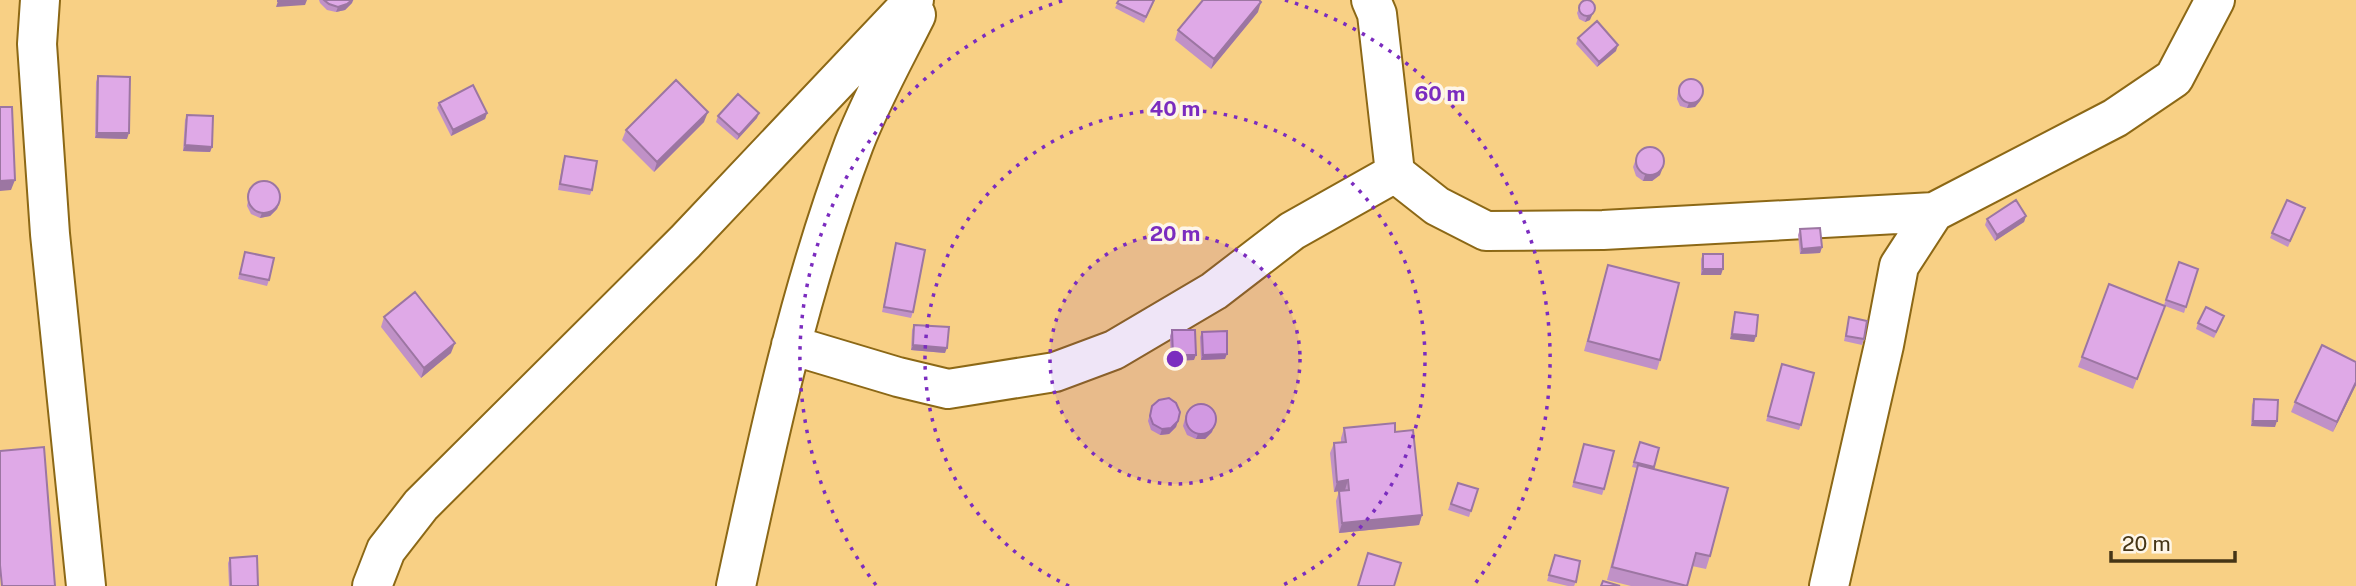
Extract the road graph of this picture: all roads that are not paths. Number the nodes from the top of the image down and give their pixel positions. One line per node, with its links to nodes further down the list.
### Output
1 (40, 0): 9 (street)
2 (914, 0): 10 (street)
3 (923, 0): 8 (street)
4 (1371, 0): 6 (street)
5 (2215, 0): 7 (street)
6 (1395, 173): 7 (street); 8 (street)
7 (1934, 212): 12 (street)
8 (791, 345): 11 (street)
9 (86, 586)
10 (372, 586)
11 (736, 586)
12 (1829, 586)

